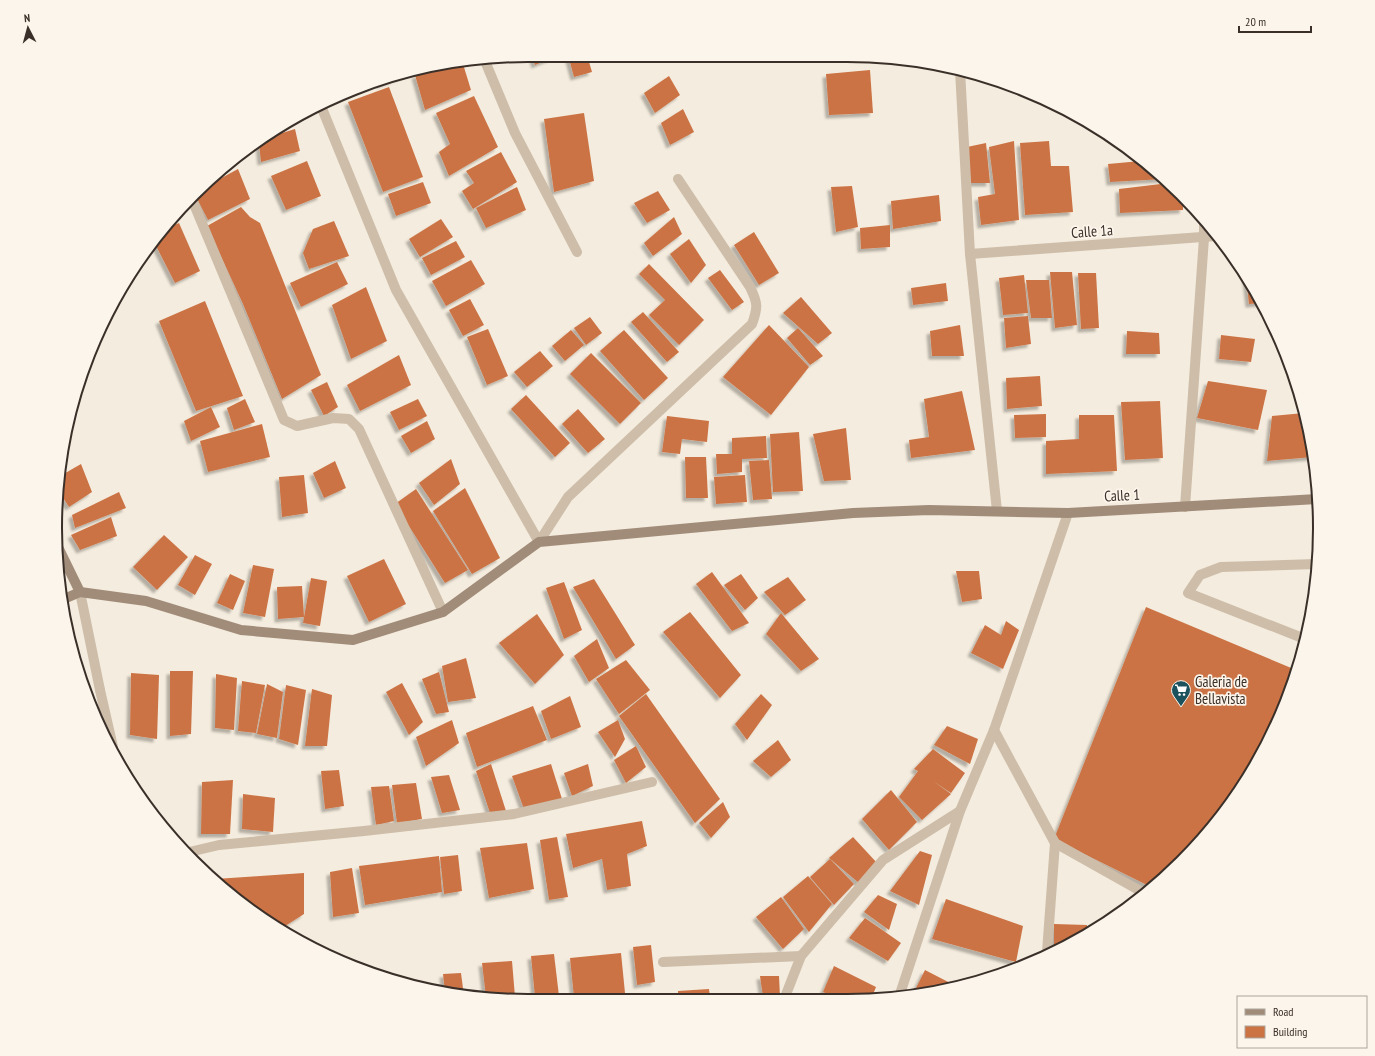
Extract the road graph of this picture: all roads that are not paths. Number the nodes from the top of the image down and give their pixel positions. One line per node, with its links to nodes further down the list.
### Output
1 (486, 64): 9 (street)
2 (960, 76): 10 (street)
3 (323, 110): 15 (street)
4 (678, 179): 15 (street)
5 (194, 203): 20 (street)
6 (1204, 229): 8 (street)
7 (1211, 237): 8 (street, Calle 1a)
8 (1204, 238): 10 (street, Calle 1a); 12 (street)
9 (577, 252)
10 (970, 254): 13 (street)
11 (1312, 498): 12 (main road, Calle 1)
12 (1185, 507): 14 (main road, Calle 1)
13 (997, 511): 14 (main road, Calle 1); 15 (main road, Calle 1)
14 (1068, 513): 22 (street)
15 (539, 542): 20 (main road)
16 (63, 557): 18 (main road)
17 (1311, 564): 21 (street)
18 (80, 592): 19 (main road); 20 (main road); 23 (street)
19 (67, 598)
20 (443, 612)
21 (1300, 637)
22 (994, 730): 25 (street); 26 (street)
23 (110, 734)
24 (652, 782): 27 (street)
25 (960, 810): 30 (street); 32 (street)
26 (1055, 843): 28 (street); 29 (street)
27 (191, 850)
28 (1140, 891)
29 (1047, 949)
30 (801, 956): 31 (street); 33 (street)
31 (663, 962)
32 (900, 991)
33 (786, 994)

